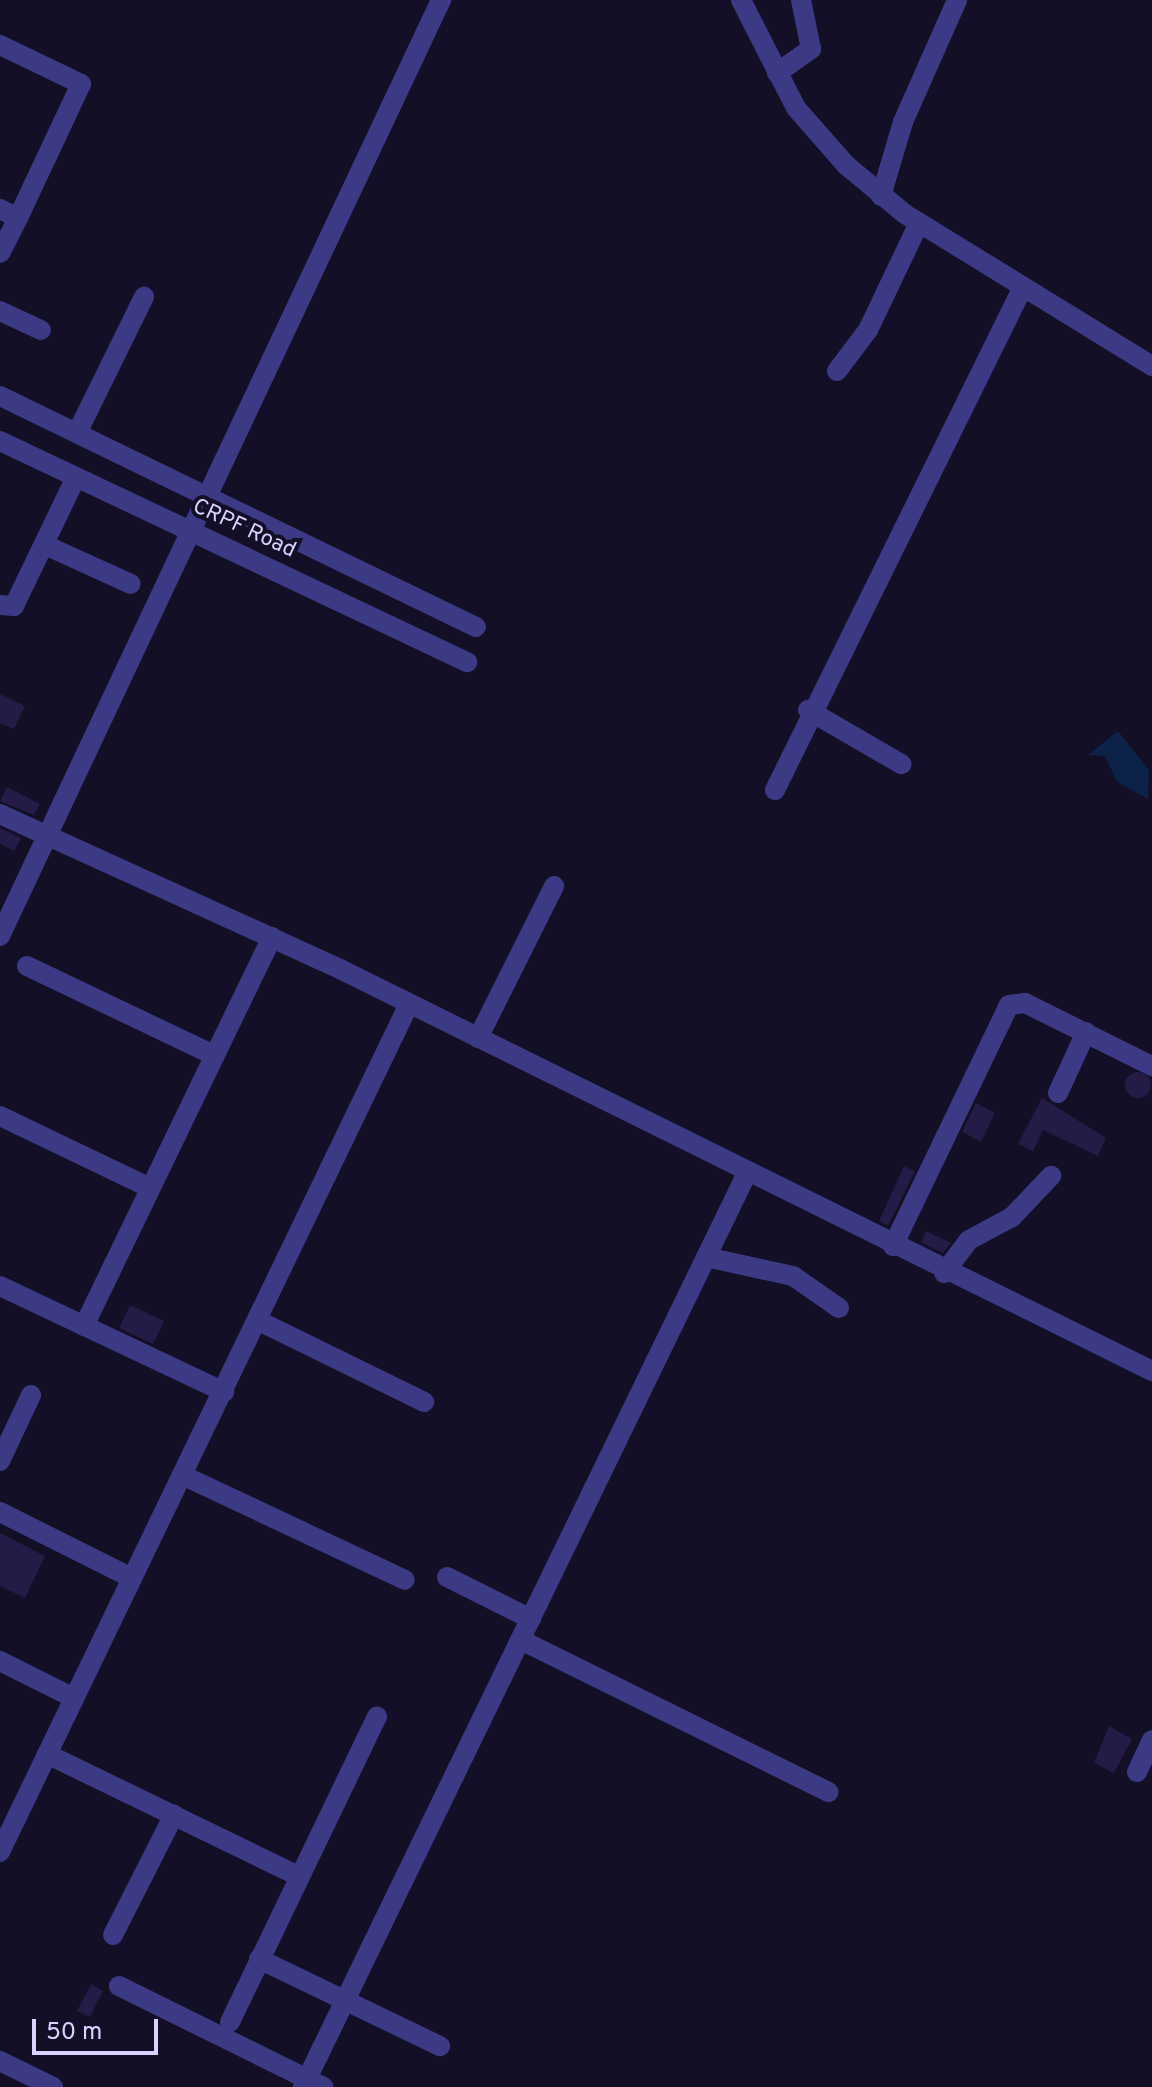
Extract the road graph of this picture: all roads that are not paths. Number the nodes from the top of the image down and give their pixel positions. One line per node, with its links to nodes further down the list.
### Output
1 (441, 0): 21 (street)
2 (741, 0): 6 (street)
3 (801, 0): 6 (street)
4 (957, 0): 7 (street)
5 (0, 45): 8 (street)
6 (777, 73): 7 (street)
7 (881, 196): 9 (street)
8 (9, 214): 10 (street)
9 (919, 223): 11 (street); 16 (street)
10 (0, 253)
11 (1022, 289): 15 (street); 28 (street)
12 (144, 297): 18 (street)
13 (0, 311): 14 (street)
14 (41, 330)
15 (1152, 366)
16 (837, 371)
17 (0, 396): 18 (street)
18 (77, 433): 21 (street)
19 (0, 441): 20 (street, CRPF Road)
20 (76, 477): 22 (street, CRPF Road); 23 (street)
21 (207, 497): 22 (street); 26 (street)
22 (192, 531): 27 (street, CRPF Road); 32 (street)
23 (45, 545): 24 (street); 25 (street)
24 (131, 584)
25 (0, 605)
26 (476, 627)
27 (467, 662)
28 (808, 710): 29 (street); 30 (street)
29 (901, 764)
30 (775, 790)
31 (0, 814): 32 (street)
32 (49, 830): 34 (street); 35 (street)
33 (554, 886): 39 (street)
34 (0, 936)
35 (272, 937): 37 (street); 40 (street)
36 (27, 966): 40 (street)
37 (409, 1004): 39 (street); 52 (street)
38 (1086, 1032): 41 (street); 42 (street); 47 (street)
39 (478, 1038): 44 (street)
40 (214, 1055): 46 (street)
41 (1152, 1066)
42 (1058, 1093)
43 (0, 1116): 46 (street)
44 (747, 1173): 47 (street); 48 (street)
45 (1051, 1176): 49 (street)
46 (150, 1188): 53 (street)
47 (893, 1246): 49 (street)
48 (706, 1257): 51 (street); 64 (street)
49 (944, 1273): 54 (street)
50 (0, 1286): 53 (street)
51 (839, 1308)
52 (259, 1321): 55 (street); 57 (street)
53 (84, 1326): 55 (street)
54 (1152, 1371)
55 (224, 1392): 59 (street)
56 (31, 1395): 58 (street)
57 (424, 1402)
58 (0, 1461)
59 (182, 1475): 62 (street); 63 (street)
60 (0, 1512): 62 (street)
61 (447, 1577): 64 (street)
62 (132, 1578): 67 (street)
63 (405, 1580)
64 (531, 1619): 65 (street)
65 (521, 1640): 72 (street); 79 (street)
66 (0, 1661): 67 (street)
67 (74, 1698): 70 (street)
68 (377, 1716): 75 (street)
69 (1152, 1740): 71 (street)
70 (47, 1754): 73 (street); 74 (street)
71 (1137, 1772)
72 (828, 1792)
73 (174, 1815): 75 (street); 76 (street)
74 (0, 1852)
75 (298, 1876): 77 (street)
76 (113, 1935)
77 (259, 1959): 79 (street); 80 (street)
78 (119, 1986): 83 (street)
79 (346, 2002): 81 (street); 83 (street)
80 (230, 2022)
81 (440, 2046)
82 (0, 2061): 84 (street)
83 (311, 2084)
84 (53, 2087)

